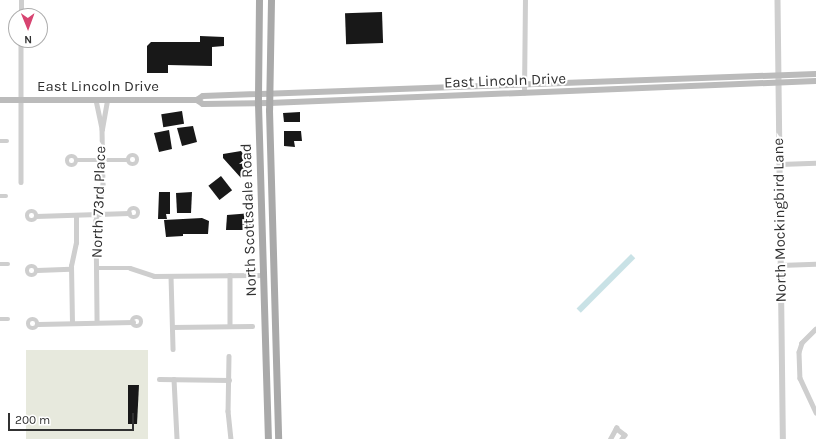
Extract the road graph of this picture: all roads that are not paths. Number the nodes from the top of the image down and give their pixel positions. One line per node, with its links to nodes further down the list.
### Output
1 (260, 0): 13 (main road, North Scottsdale Road)
2 (271, 0): 14 (main road, North Scottsdale Road)
3 (525, 0): 12 (street)
4 (778, 0): 7 (street, North Mockingbird Lane)
5 (21, 48): 16 (street)
6 (816, 74): 7 (main road, East Lincoln Drive)
7 (778, 75): 8 (main road, East Lincoln Drive); 10 (street, North Mockingbird Lane)
8 (672, 80): 11 (main road); 12 (main road, East Lincoln Drive)
9 (816, 81): 10 (main road, East Lincoln Drive)
10 (778, 82): 11 (main road, East Lincoln Drive); 29 (street, North Mockingbird Lane)
11 (672, 87): 12 (main road, East Lincoln Drive)
12 (524, 90): 14 (main road, East Lincoln Drive); 20 (main road, East Lincoln Drive)
13 (258, 95): 14 (main road, East Lincoln Drive); 19 (main road, East Lincoln Drive); 21 (main road, North Scottsdale Road)
14 (269, 95): 20 (main road, North Scottsdale Road)
15 (0, 100): 16 (main road, East Lincoln Drive)
16 (20, 100): 17 (main road, East Lincoln Drive); 30 (street)
17 (96, 100): 18 (main road, East Lincoln Drive); 22 (street, North 73rd Place)
18 (107, 100): 19 (main road, East Lincoln Drive); 22 (street, North 73rd Place)
19 (197, 100): 21 (main road, East Lincoln Drive)
20 (269, 103): 21 (main road, East Lincoln Drive); 34 (main road, North Scottsdale Road)
21 (258, 104): 33 (main road, North Scottsdale Road)
22 (102, 129): 26 (street, North 73rd Place)
23 (0, 141): 24 (street)
24 (7, 141)
25 (77, 160): 26 (street)
26 (102, 160): 27 (street); 36 (street, North 73rd Place)
27 (128, 160)
28 (816, 163): 29 (street)
29 (780, 164): 44 (street, North Mockingbird Lane)
30 (21, 182)
31 (0, 196): 32 (street)
32 (6, 196)
33 (262, 203): 34 (main road); 48 (main road, North Scottsdale Road)
34 (272, 203): 39 (main road, North Scottsdale Road)
35 (129, 213): 36 (street)
36 (97, 214): 38 (street); 43 (street, North 73rd Place)
37 (36, 216): 38 (street)
38 (76, 216): 45 (street)
39 (273, 247): 48 (main road); 52 (main road, North Scottsdale Road)
40 (0, 264): 41 (street)
41 (8, 264)
42 (816, 264): 44 (street)
43 (97, 268): 49 (street); 53 (street, North 73rd Place)
44 (780, 268): 74 (street, North Mockingbird Lane)
45 (70, 269): 46 (street); 55 (street)
46 (37, 270)
47 (230, 275): 48 (street); 49 (street); 57 (street)
48 (264, 275): 52 (main road); 70 (main road, North Scottsdale Road)
49 (171, 276): 59 (street)
50 (0, 319): 51 (street)
51 (8, 319)
52 (275, 320): 66 (main road, North Scottsdale Road)
53 (97, 322): 54 (street); 55 (street)
54 (132, 322)
55 (72, 323): 56 (street)
56 (38, 324)
57 (230, 326): 58 (street); 59 (street)
58 (252, 326)
59 (172, 327): 61 (street)
60 (816, 329): 67 (street)
61 (173, 349)
62 (230, 356): 65 (street)
63 (159, 379): 64 (street)
64 (174, 379): 65 (street); 68 (street)
65 (229, 380): 69 (street)
66 (277, 397): 70 (main road); 71 (main road, North Scottsdale Road)
67 (816, 413)
68 (176, 439)
69 (230, 439)
70 (268, 439)
71 (278, 439)
72 (610, 439): 73 (street)
73 (622, 439)
74 (783, 439)

